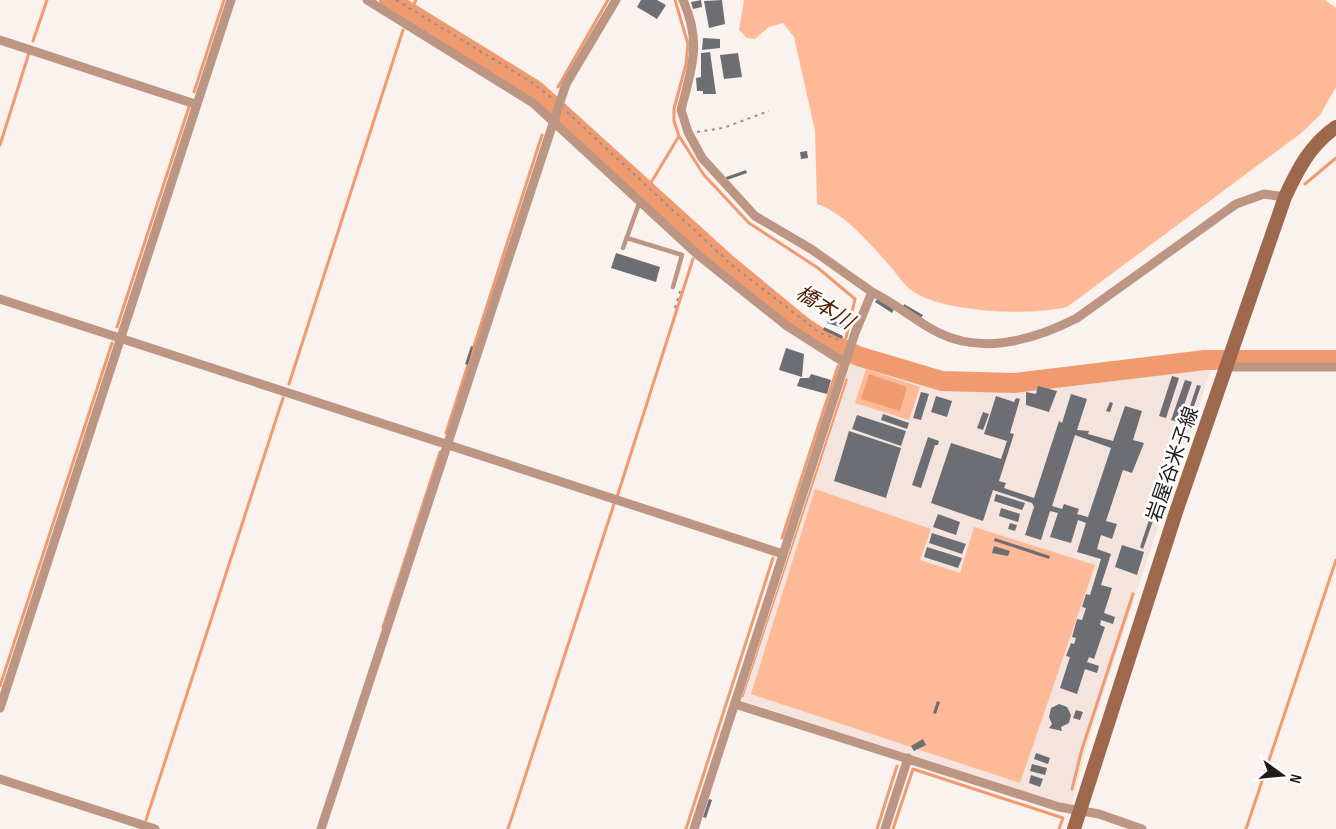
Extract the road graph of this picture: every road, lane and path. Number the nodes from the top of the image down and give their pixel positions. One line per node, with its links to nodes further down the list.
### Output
1 (231, 0): 7 (street)
2 (367, 0): 10 (street)
3 (396, 0): 8 (path)
4 (616, 0): 8 (street)
5 (683, 0): 12 (street)
6 (0, 40): 7 (street)
7 (195, 104): 20 (street)
8 (559, 104): 10 (street); 21 (path)
9 (769, 111): 12 (path)
10 (553, 121): 14 (street); 25 (street)
11 (1336, 127): 13 (main road, 岩屋谷米子線)
12 (688, 133): 18 (street)
13 (1285, 197): 18 (street); 22 (main road, 岩屋谷米子線)
14 (640, 201): 15 (lane); 23 (street)
15 (627, 238): 16 (lane); 17 (lane)
16 (623, 248)
17 (672, 287)
18 (872, 292): 21 (street)
19 (0, 299): 20 (street)
20 (122, 339): 25 (street); 28 (street)
21 (852, 344): 23 (street)
22 (1228, 360): 24 (street); 31 (main road, 岩屋谷米子線)
23 (846, 361): 26 (street)
24 (1336, 367)
25 (448, 444): 26 (street); 33 (street)
26 (783, 554): 27 (street)
27 (735, 704): 29 (street); 34 (street)
28 (0, 708)
29 (908, 758): 31 (street); 35 (street)
30 (0, 779): 32 (street)
31 (1080, 811): 36 (main road, 岩屋谷米子線); 37 (street)
32 (155, 829)
33 (321, 829)
34 (694, 829)
35 (885, 829)
36 (1074, 829)
37 (1142, 829)

